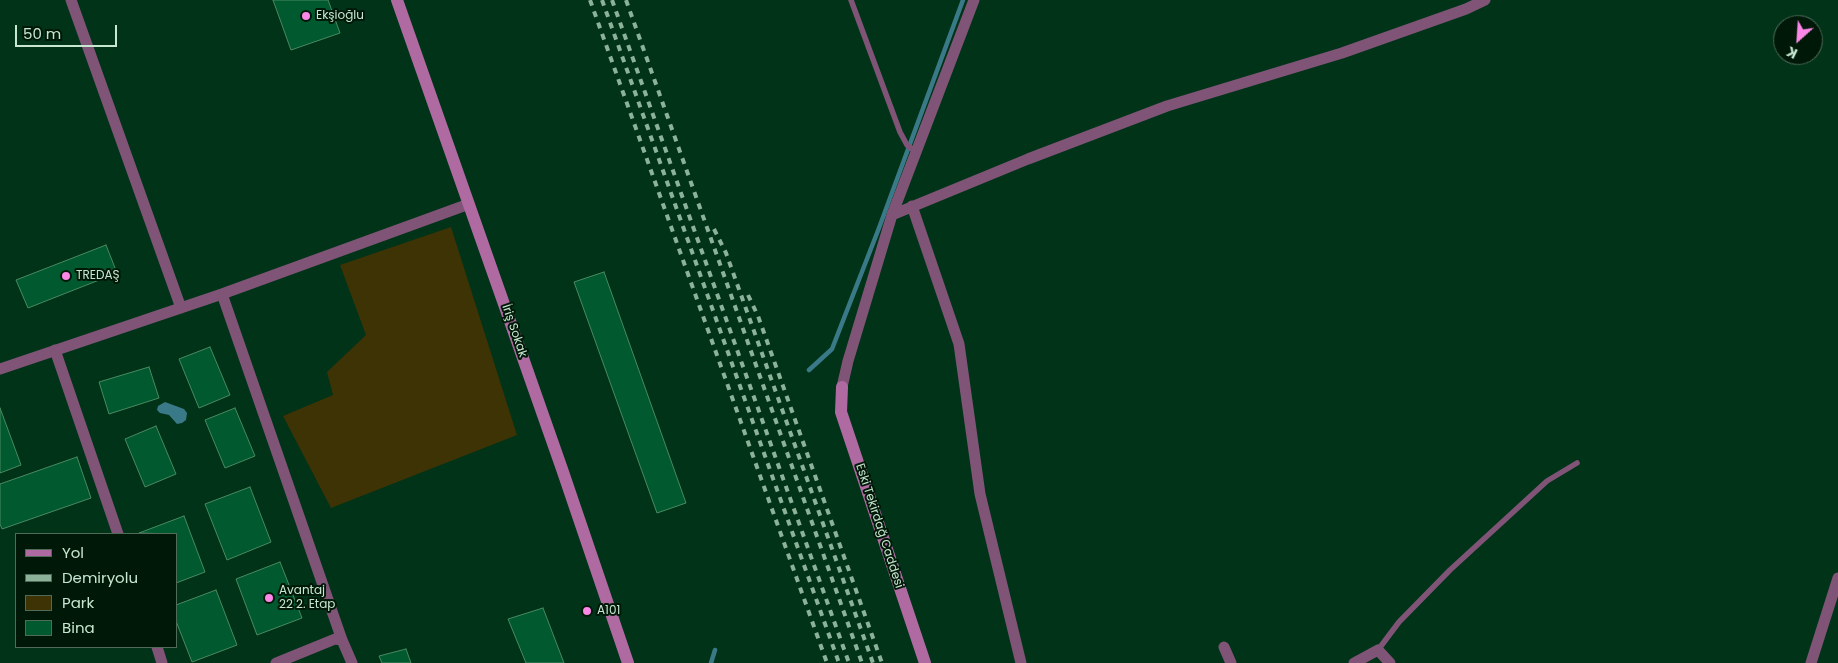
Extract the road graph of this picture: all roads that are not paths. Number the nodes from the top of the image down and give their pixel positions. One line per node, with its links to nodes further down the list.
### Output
1 (71, 0): 11 (street)
2 (397, 0): 7 (main road, İriş Sokak)
3 (851, 0): 6 (lane)
4 (974, 0): 6 (street)
5 (1485, 0): 8 (street)
6 (912, 149): 9 (street)
7 (469, 204): 10 (street); 25 (main road, İriş Sokak)
8 (912, 206): 9 (street); 27 (street)
9 (892, 214): 14 (street)
10 (222, 294): 11 (street); 18 (street)
11 (181, 308): 12 (street)
12 (54, 350): 13 (street); 16 (street)
13 (0, 369)
14 (842, 387): 26 (main road, Eski Tekirdağ Caddesi)
15 (1577, 463): 21 (lane)
16 (118, 533)
17 (1838, 578): 31 (street)
18 (342, 640): 23 (street); 24 (street)
19 (157, 648): 22 (street)
20 (1224, 648): 28 (street)
21 (1378, 650): 29 (street); 30 (street)
22 (162, 663)
23 (276, 663)
24 (352, 663)
25 (628, 663)
26 (925, 663)
27 (1021, 663)
28 (1231, 663)
29 (1354, 663)
30 (1390, 663)
31 (1811, 663)

